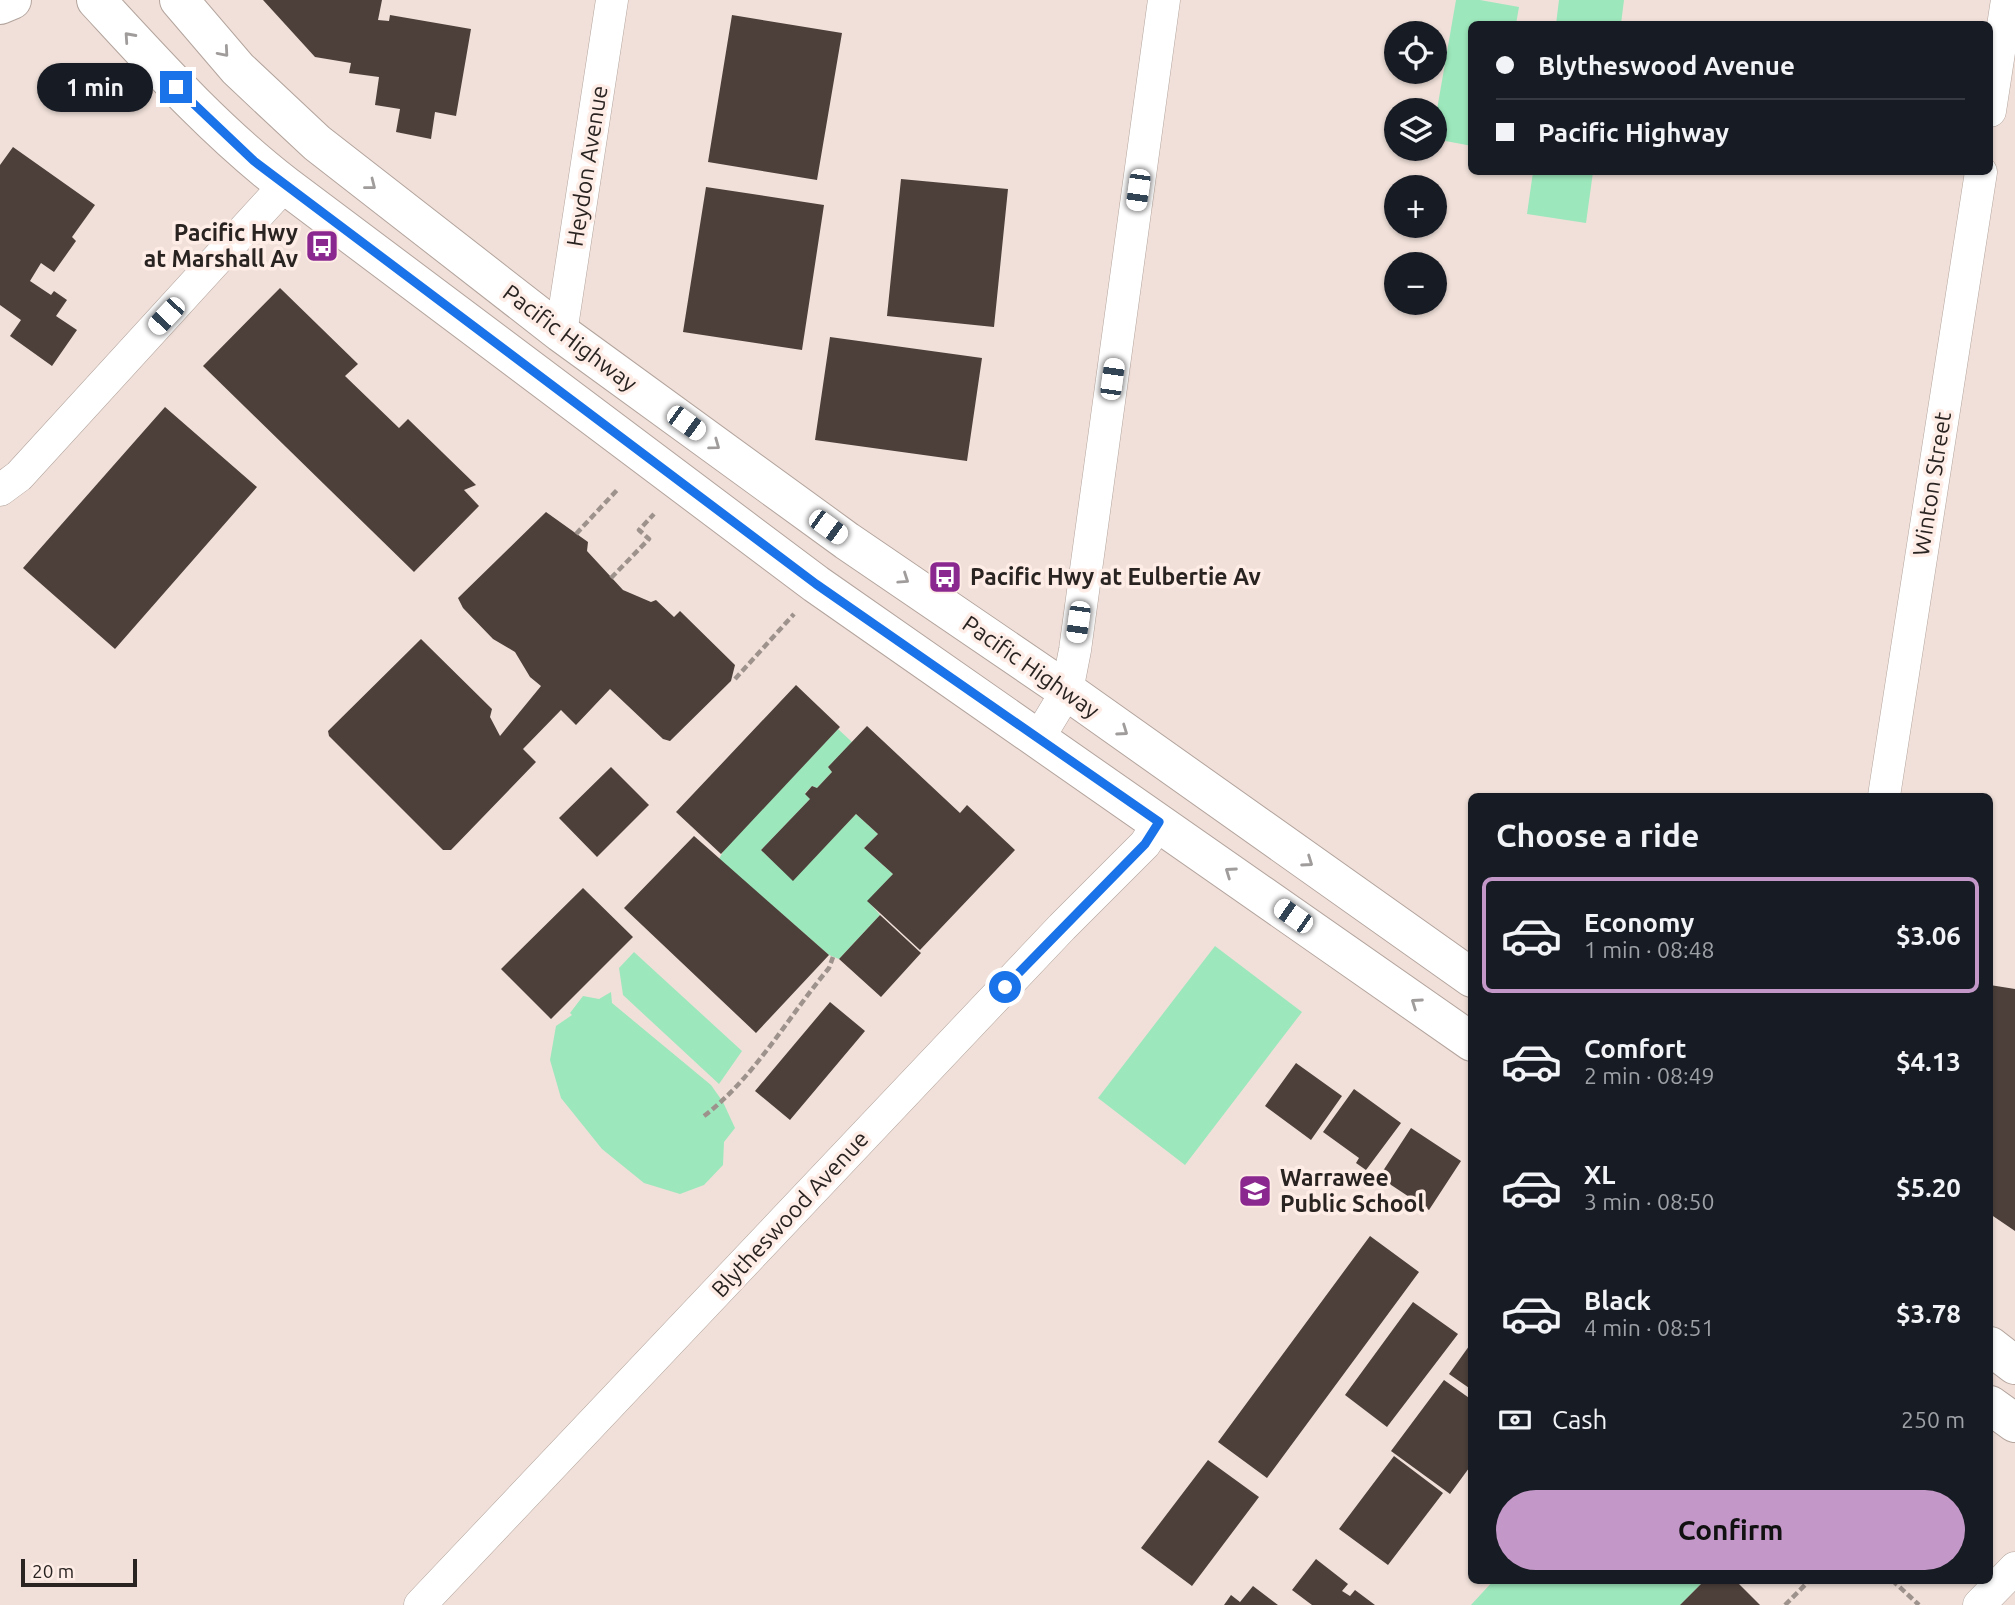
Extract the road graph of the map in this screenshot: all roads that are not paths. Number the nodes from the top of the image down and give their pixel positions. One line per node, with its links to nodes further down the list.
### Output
1 (12, 0): 7 (main road)
2 (96, 0): 10 (main road, one-way to 2)
3 (179, 0): 11 (main road, Pacific Highway, one-way to 11)
4 (612, 0): 11 (street, Heydon Avenue)
5 (1164, 0): 13 (street)
6 (2007, 0): 8 (street)
7 (0, 5)
8 (1993, 91)
9 (1980, 175): 15 (street, Winton Street)
10 (285, 185): 12 (street); 14 (main road)
11 (561, 333): 13 (main road, Pacific Highway, one-way to 13)
12 (0, 490)
13 (1067, 691): 14 (street); 17 (main road, Pacific Highway, one-way to 17)
14 (1038, 739): 16 (main road)
15 (1884, 793)
16 (1159, 822): 18 (main road, one-way to 16); 24 (street, Blytheswood Avenue)
17 (1468, 975)
18 (1468, 1039)
19 (1993, 1348): 20 (main road)
20 (2015, 1365)
21 (1993, 1407): 22 (main road)
22 (2015, 1423)
23 (2015, 1568): 25 (street)
24 (420, 1605)
25 (1979, 1605)

